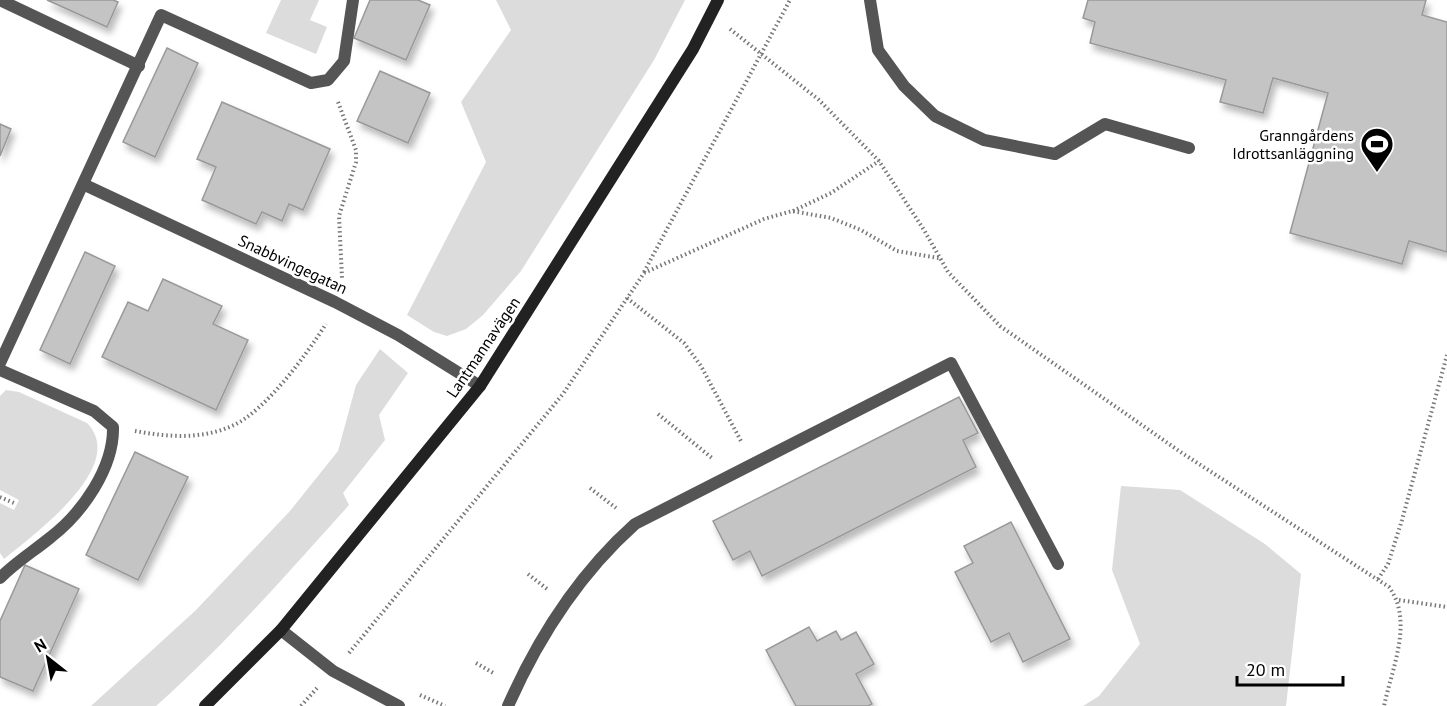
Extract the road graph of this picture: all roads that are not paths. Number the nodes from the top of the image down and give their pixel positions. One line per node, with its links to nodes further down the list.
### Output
1 (0, 0): 5 (street)
2 (353, 0): 5 (street)
3 (718, 0): 10 (street, Lantmannavägen)
4 (870, 0): 6 (street)
5 (139, 66): 7 (street)
6 (1189, 148)
7 (85, 185): 8 (street); 10 (street, Snabbvingegatan)
8 (0, 363)
9 (0, 370): 12 (street)
10 (480, 386): 13 (street, Lantmannavägen)
11 (1058, 564): 16 (street)
12 (0, 578)
13 (281, 630): 14 (street, Lantmannavägen); 15 (street)
14 (205, 706)
15 (399, 706)
16 (508, 706)

